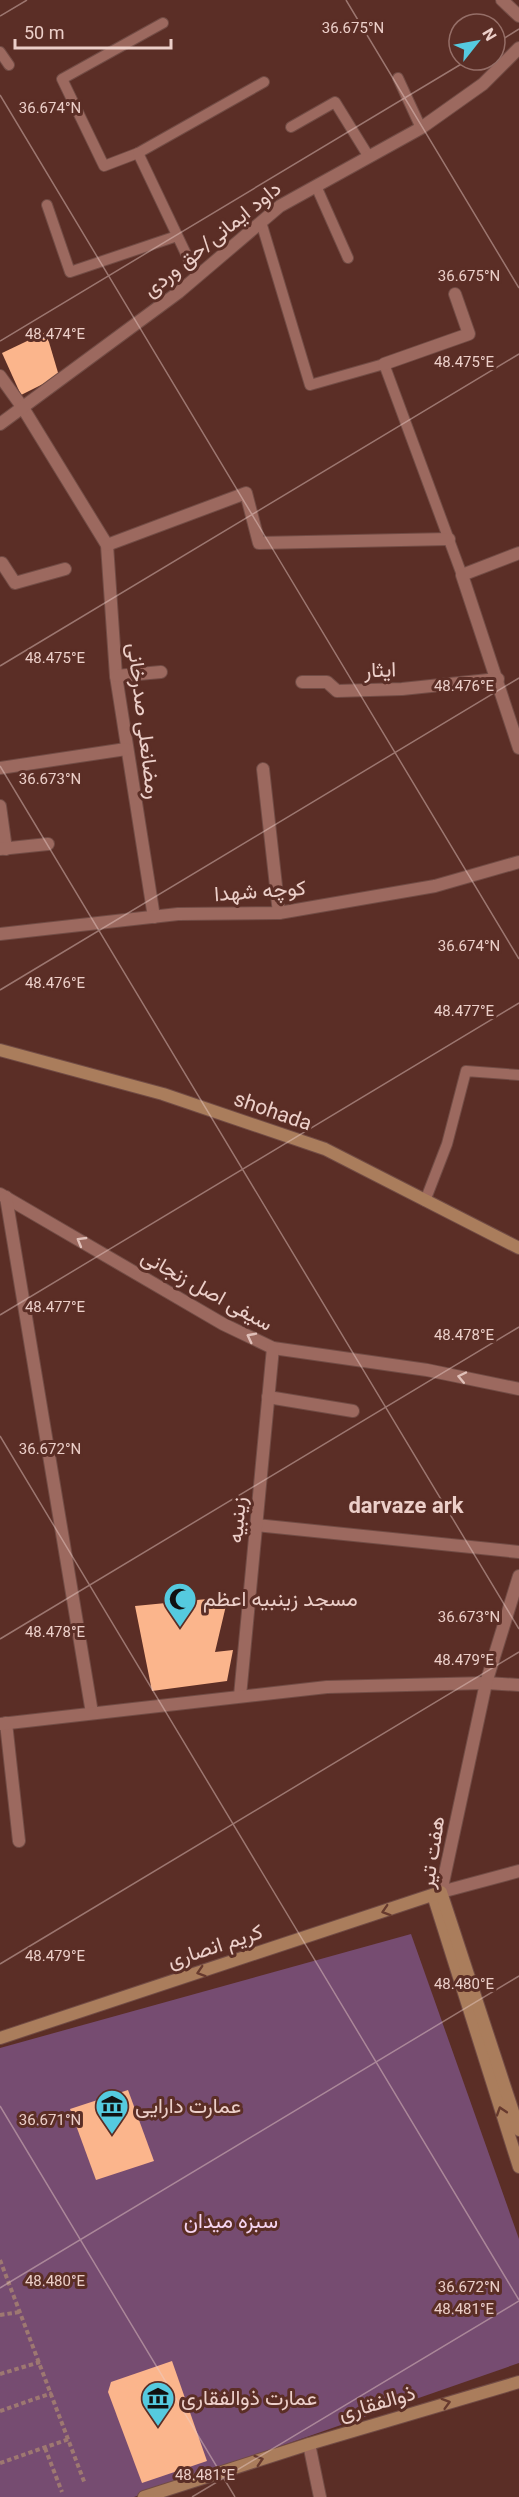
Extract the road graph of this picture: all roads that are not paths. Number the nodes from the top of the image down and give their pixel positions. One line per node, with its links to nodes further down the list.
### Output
1 (502, 0): 2 (street)
2 (519, 16)
3 (163, 23): 11 (lane)
4 (519, 48): 10 (street, داود ایمانی/حق وردی)
5 (0, 52): 6 (lane)
6 (9, 65)
7 (398, 78): 10 (lane)
8 (264, 82): 11 (lane)
9 (291, 127): 12 (lane)
10 (421, 128): 12 (street, داود ایمانی/حق وردی)
11 (138, 153): 16 (lane)
12 (369, 157): 13 (street, داود ایمانی/حق وردی)
13 (316, 186): 15 (street, داود ایمانی/حق وردی); 17 (lane)
14 (47, 205): 16 (lane)
15 (261, 222): 18 (street, داود ایمانی/حق وردی); 20 (lane)
16 (177, 236): 18 (lane)
17 (348, 258)
18 (197, 277): 22 (street, داود ایمانی/حق وردی)
19 (455, 294): 20 (street)
20 (384, 364): 24 (lane)
21 (0, 376): 22 (street, رمضانعلی صدرخانی)
22 (23, 408): 23 (street, داود ایمانی/حق وردی); 25 (street, رمضانعلی صدرخانی)
23 (0, 424)
24 (448, 539): 25 (street); 29 (lane)
25 (107, 545): 31 (street, رمضانعلی صدرخانی)
26 (519, 553): 29 (street)
27 (0, 564): 28 (street)
28 (65, 569)
29 (462, 575): 32 (street)
30 (161, 672): 31 (street)
31 (116, 676): 34 (street, رمضانعلی صدرخانی)
32 (498, 679): 33 (street, ایثار); 35 (street)
33 (302, 682)
34 (126, 748): 36 (street); 43 (street, رمضانعلی صدرخانی)
35 (519, 748)
36 (0, 768)
37 (263, 770): 42 (street)
38 (0, 806): 40 (street)
39 (48, 844): 40 (street)
40 (3, 849)
41 (519, 862): 42 (street, کوچه شهدا)
42 (279, 914): 43 (street, کوچه شهدا)
43 (154, 917): 44 (street, کوچه شهدا)
44 (0, 934)
45 (0, 1050): 48 (main road, shohada)
46 (519, 1075): 48 (lane)
47 (3, 1195): 50 (street, سیفی اصل زنجانی, one-way to 47); 60 (street)
48 (425, 1201): 49 (main road, shohada)
49 (519, 1248)
50 (273, 1348): 51 (street, سیفی اصل زنجانی, one-way to 50); 52 (street, زینبیه)
51 (519, 1389)
52 (268, 1397): 53 (street); 54 (street, زینبیه)
53 (353, 1411)
54 (256, 1525): 55 (street); 59 (street, زینبیه)
55 (519, 1552)
56 (519, 1576): 57 (street, هفت تیر)
57 (486, 1683): 58 (street); 59 (street); 64 (street, هفت تیر)
58 (519, 1686)
59 (240, 1696): 60 (street)
60 (92, 1713): 61 (street)
61 (3, 1723): 62 (street)
62 (19, 1841)
63 (519, 1871): 64 (street)
64 (437, 1894): 65 (main road, کریم انصاری, one-way to 65); 66 (main road, هفت تیر); 67 (main road, one-way to 64)
65 (0, 2038)
66 (519, 2130)
67 (519, 2166)
68 (519, 2382): 69 (main road, ذوالفقاری, one-way to 68)
69 (309, 2444): 70 (main road, ذوالفقاری, one-way to 69); 71 (street)
70 (144, 2497)
71 (320, 2497)

